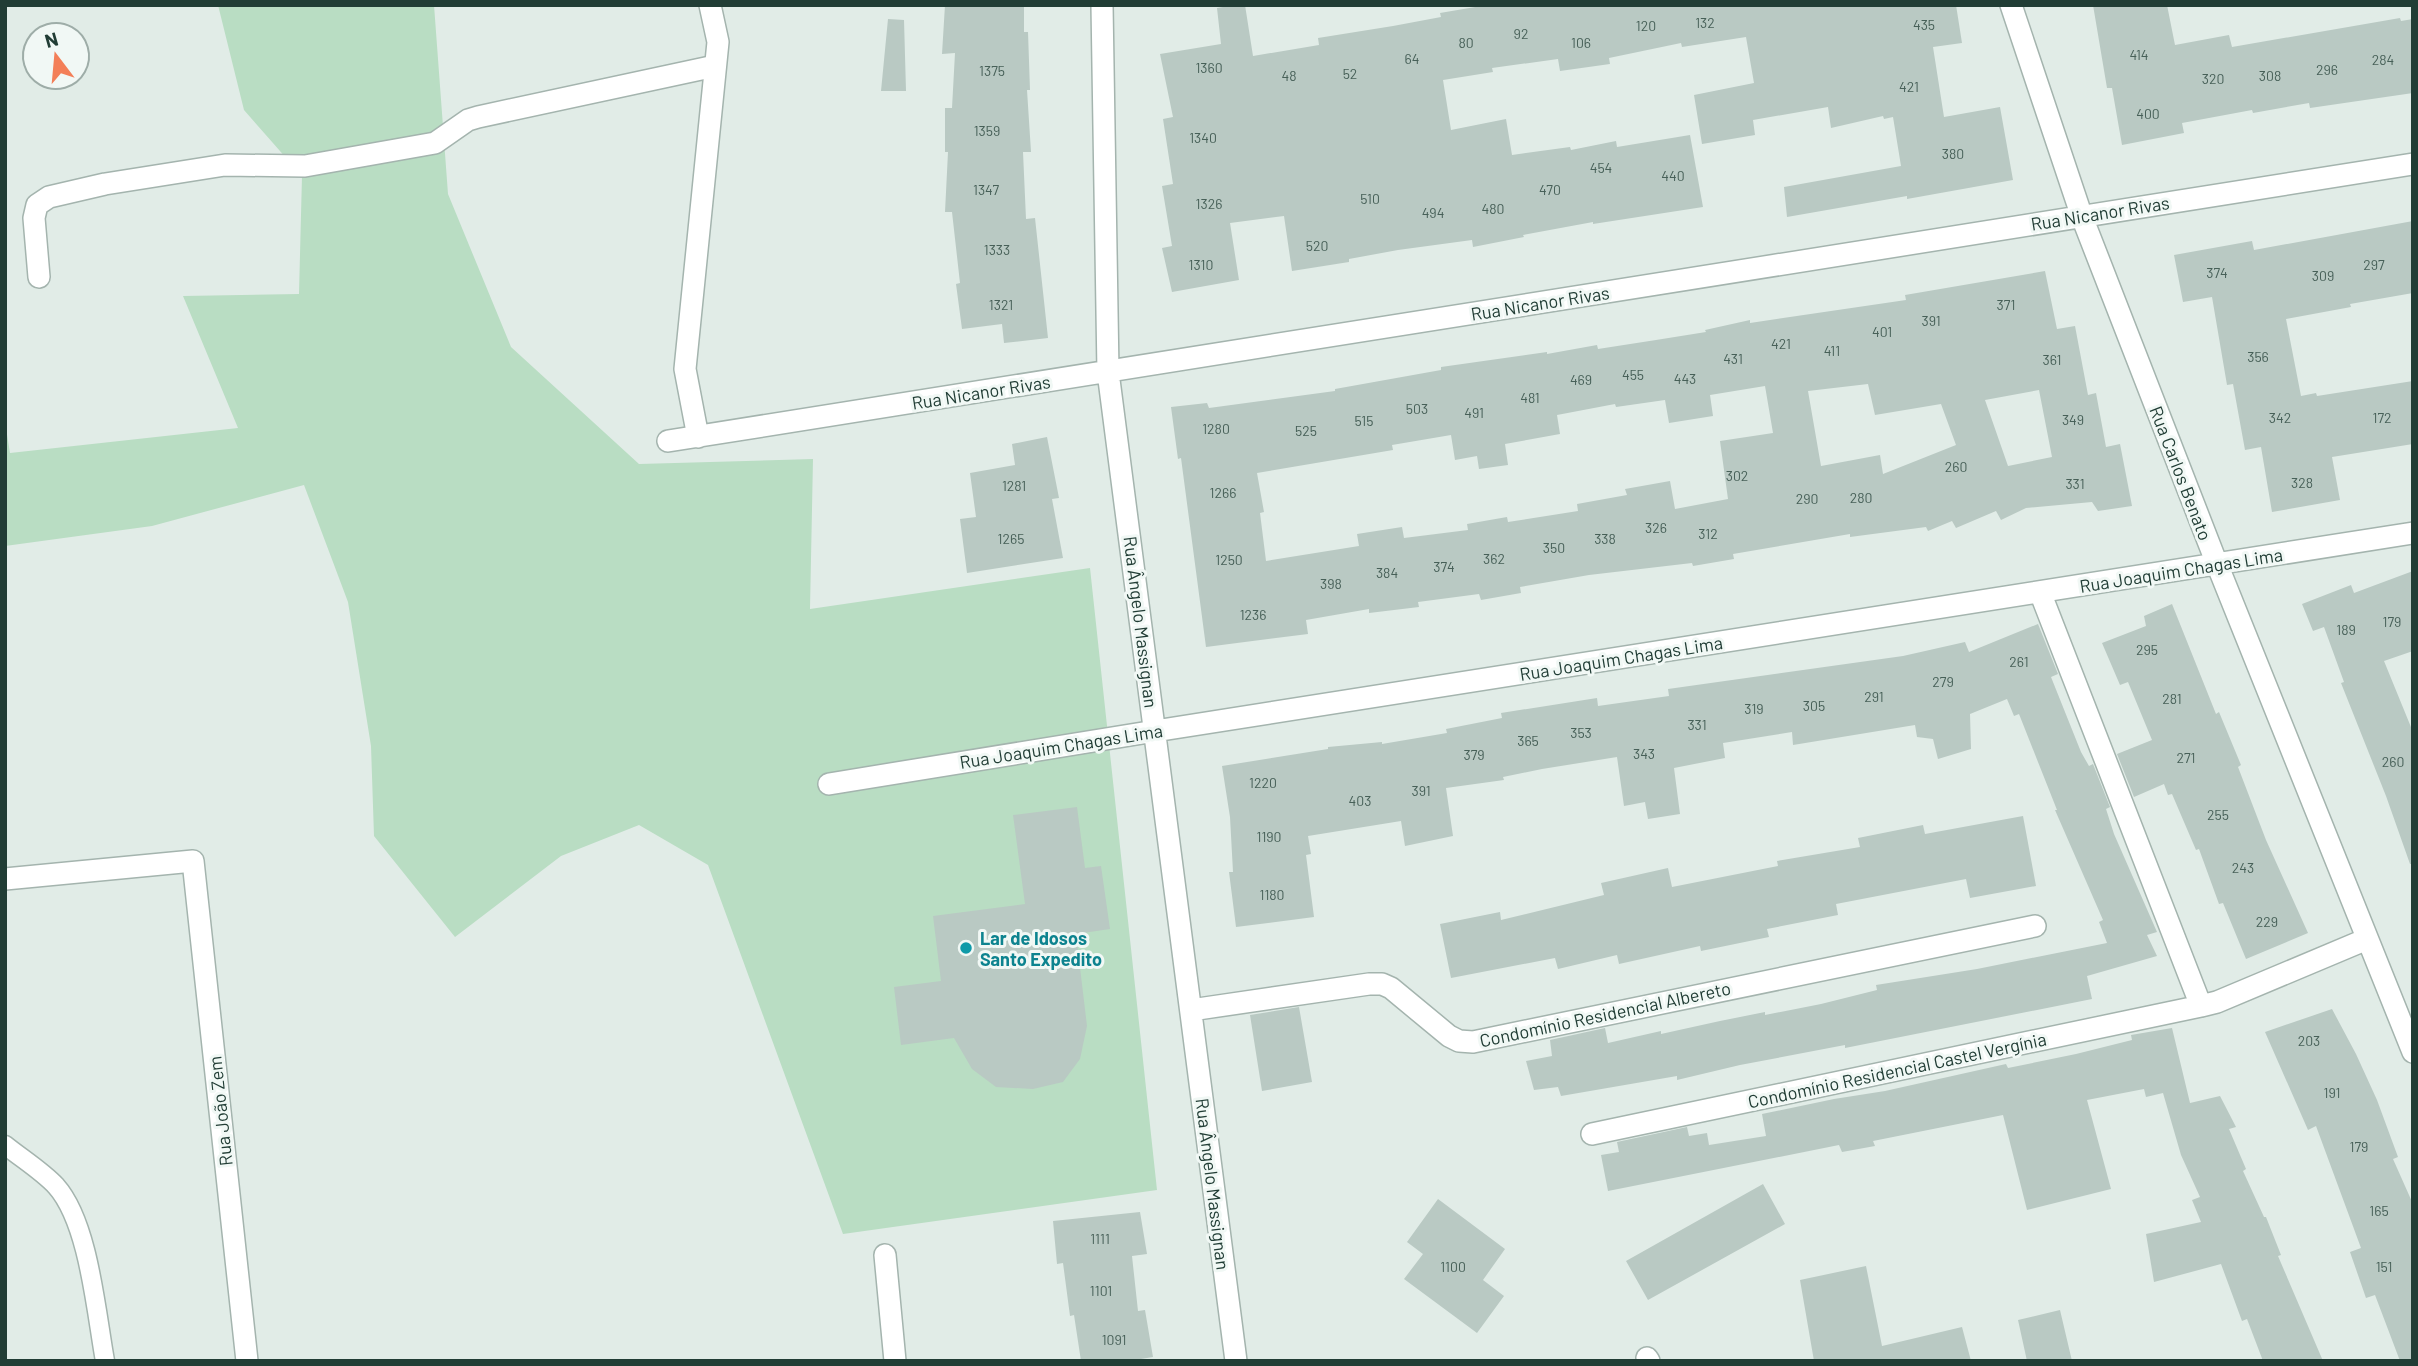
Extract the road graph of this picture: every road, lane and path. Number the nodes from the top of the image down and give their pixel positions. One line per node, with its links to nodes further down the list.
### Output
1 (710, 5): 4 (street)
2 (1102, 5): 8 (street, Rua Ângelo Massignan)
3 (2011, 5): 6 (street, Rua Carlos Benato)
4 (715, 66): 7 (street); 9 (street)
5 (2413, 164): 6 (street, Rua Nicanor Rivas)
6 (2082, 217): 8 (street, Rua Nicanor Rivas); 12 (street, Rua Carlos Benato)
7 (38, 277)
8 (1108, 372): 9 (street, Rua Nicanor Rivas); 14 (street, Rua Ângelo Massignan)
9 (698, 436): 10 (street, Rua Nicanor Rivas)
10 (668, 441)
11 (2413, 533): 12 (street, Rua Joaquim Chagas Lima)
12 (2217, 564): 13 (street, Rua Joaquim Chagas Lima); 18 (street, Rua Carlos Benato)
13 (2039, 592): 14 (street, Rua Joaquim Chagas Lima); 19 (street)
14 (1155, 731): 15 (street, Rua Joaquim Chagas Lima); 20 (street, Rua Ângelo Massignan)
15 (829, 785)
16 (5, 879): 26 (street, Rua João Zem)
17 (2035, 926): 20 (street, Condomínio Residencial Albereto)
18 (2367, 939): 19 (street, Condomínio Residencial Castel Vergínia); 21 (street, Rua Carlos Benato)
19 (2201, 1006): 22 (street, Condomínio Residencial Castel Vergínia)
20 (1191, 1010): 28 (street, Rua Ângelo Massignan)
21 (2413, 1052)
22 (1592, 1134)
23 (5, 1146): 25 (lane)
24 (885, 1255): 27 (street)
25 (105, 1361)
26 (247, 1361)
27 (895, 1361)
28 (1236, 1361)

